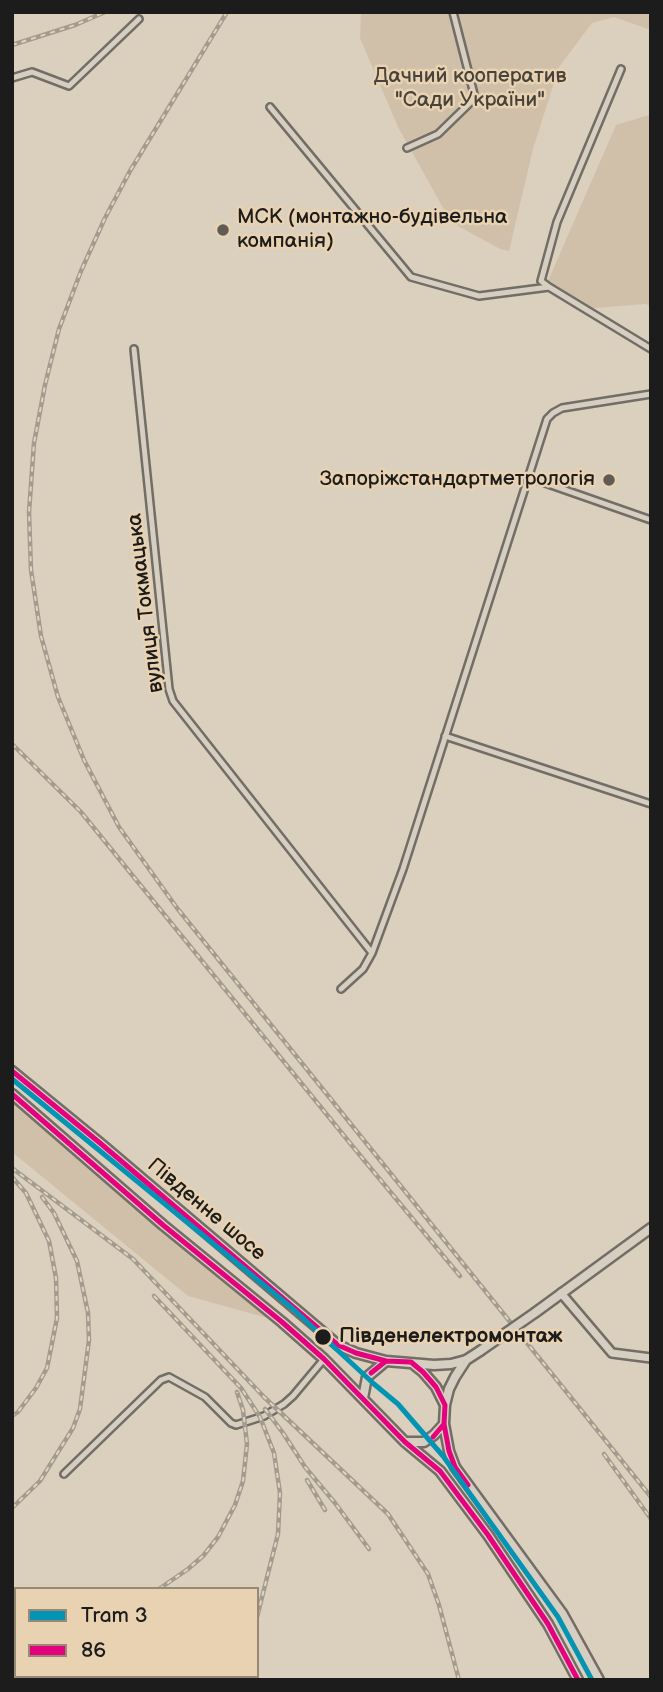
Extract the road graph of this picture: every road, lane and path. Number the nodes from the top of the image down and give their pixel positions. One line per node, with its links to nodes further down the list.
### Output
1 (453, 12): 6 (street)
2 (139, 19): 4 (street)
3 (621, 69): 7 (street)
4 (12, 78)
5 (270, 107): 7 (street)
6 (407, 148)
7 (549, 287): 9 (street)
8 (134, 349): 15 (street, вулиця Токмацька)
9 (651, 349)
10 (651, 394): 11 (street)
11 (528, 477): 12 (street); 13 (street)
12 (651, 520)
13 (445, 736): 14 (street); 15 (street)
14 (651, 804)
15 (372, 953): 16 (street)
16 (341, 989)
17 (12, 1071): 24 (main road, Південне шосе)
18 (12, 1094): 22 (main road, Південне шосе)
19 (651, 1228): 20 (main road)
20 (561, 1293): 21 (street); 23 (main road, bridge)
21 (651, 1358)
22 (324, 1359): 26 (main road, Південне шосе); 30 (street)
23 (466, 1360): 25 (main road); 27 (main road)
24 (386, 1361): 25 (main road); 26 (main road)
25 (411, 1362): 27 (main road)
26 (363, 1398): 29 (main road)
27 (445, 1405): 28 (main road)
28 (444, 1424): 29 (main road); 32 (main road)
29 (405, 1442): 31 (main road)
30 (64, 1474)
31 (579, 1680)
32 (599, 1680)

